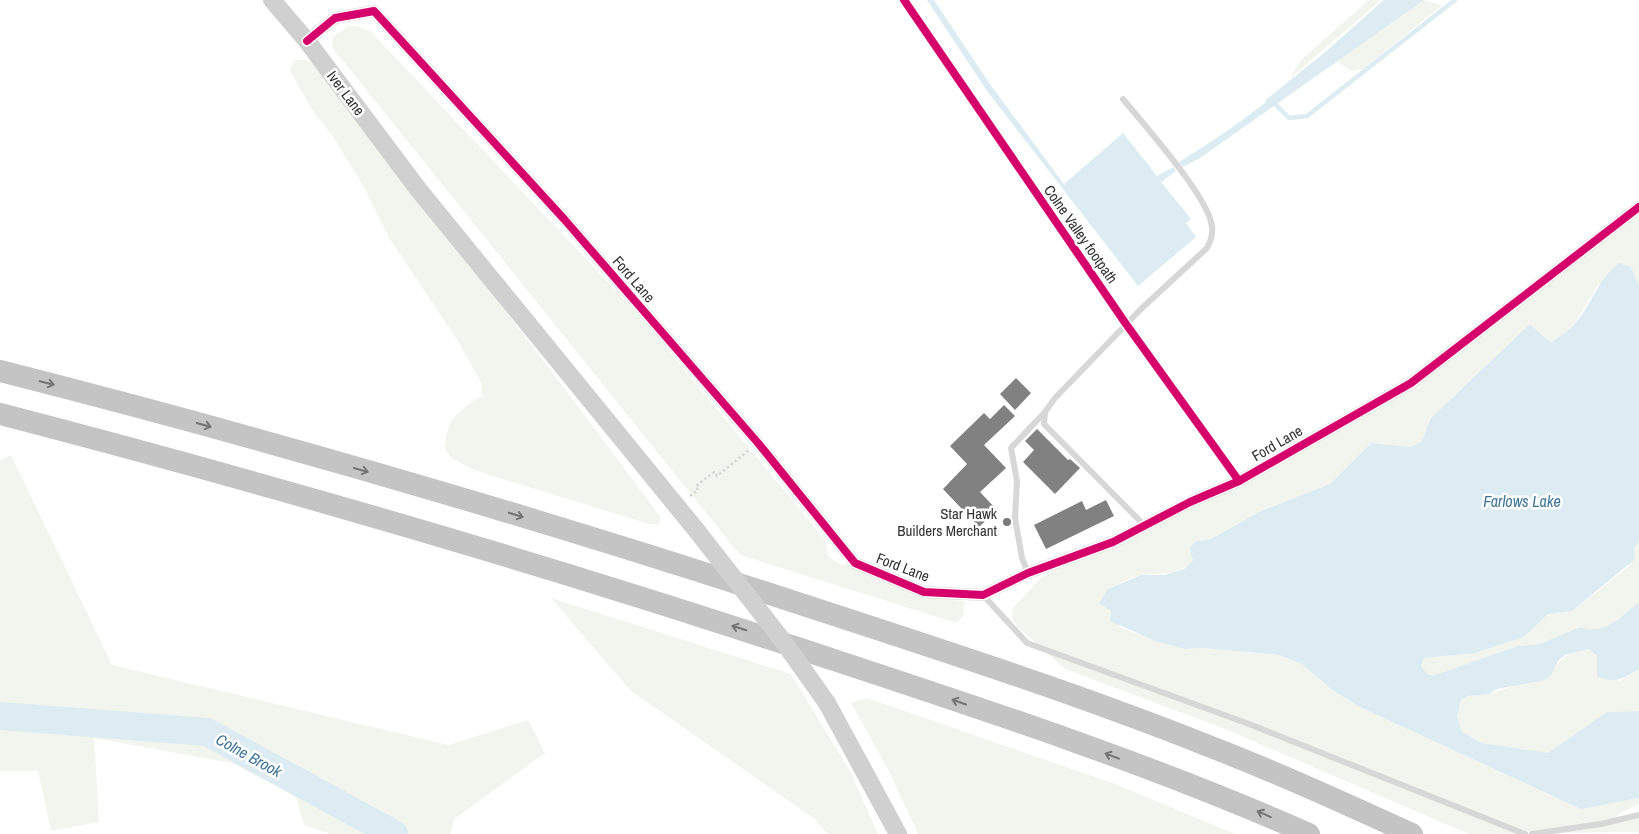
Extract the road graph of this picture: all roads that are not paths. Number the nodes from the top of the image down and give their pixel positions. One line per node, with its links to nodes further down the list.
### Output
1 (272, 0): 2 (main road, Iver Lane)
2 (306, 41): 10 (street, Ford Lane); 12 (main road, Iver Lane, bridge)
3 (1123, 99): 6 (lane)
4 (1639, 207): 8 (street, Ford Lane)
5 (0, 371): 14 (highway, one-way to 14)
6 (1045, 412): 8 (lane); 9 (lane)
7 (0, 414): 13 (highway, one-way to 7)
8 (1146, 526): 9 (street, Ford Lane)
9 (1028, 573): 10 (street, Ford Lane)
10 (983, 595): 15 (lane)
11 (1639, 815): 16 (lane)
12 (898, 834)
13 (1309, 834)
14 (1412, 834)
15 (1525, 834)
16 (1532, 834)

